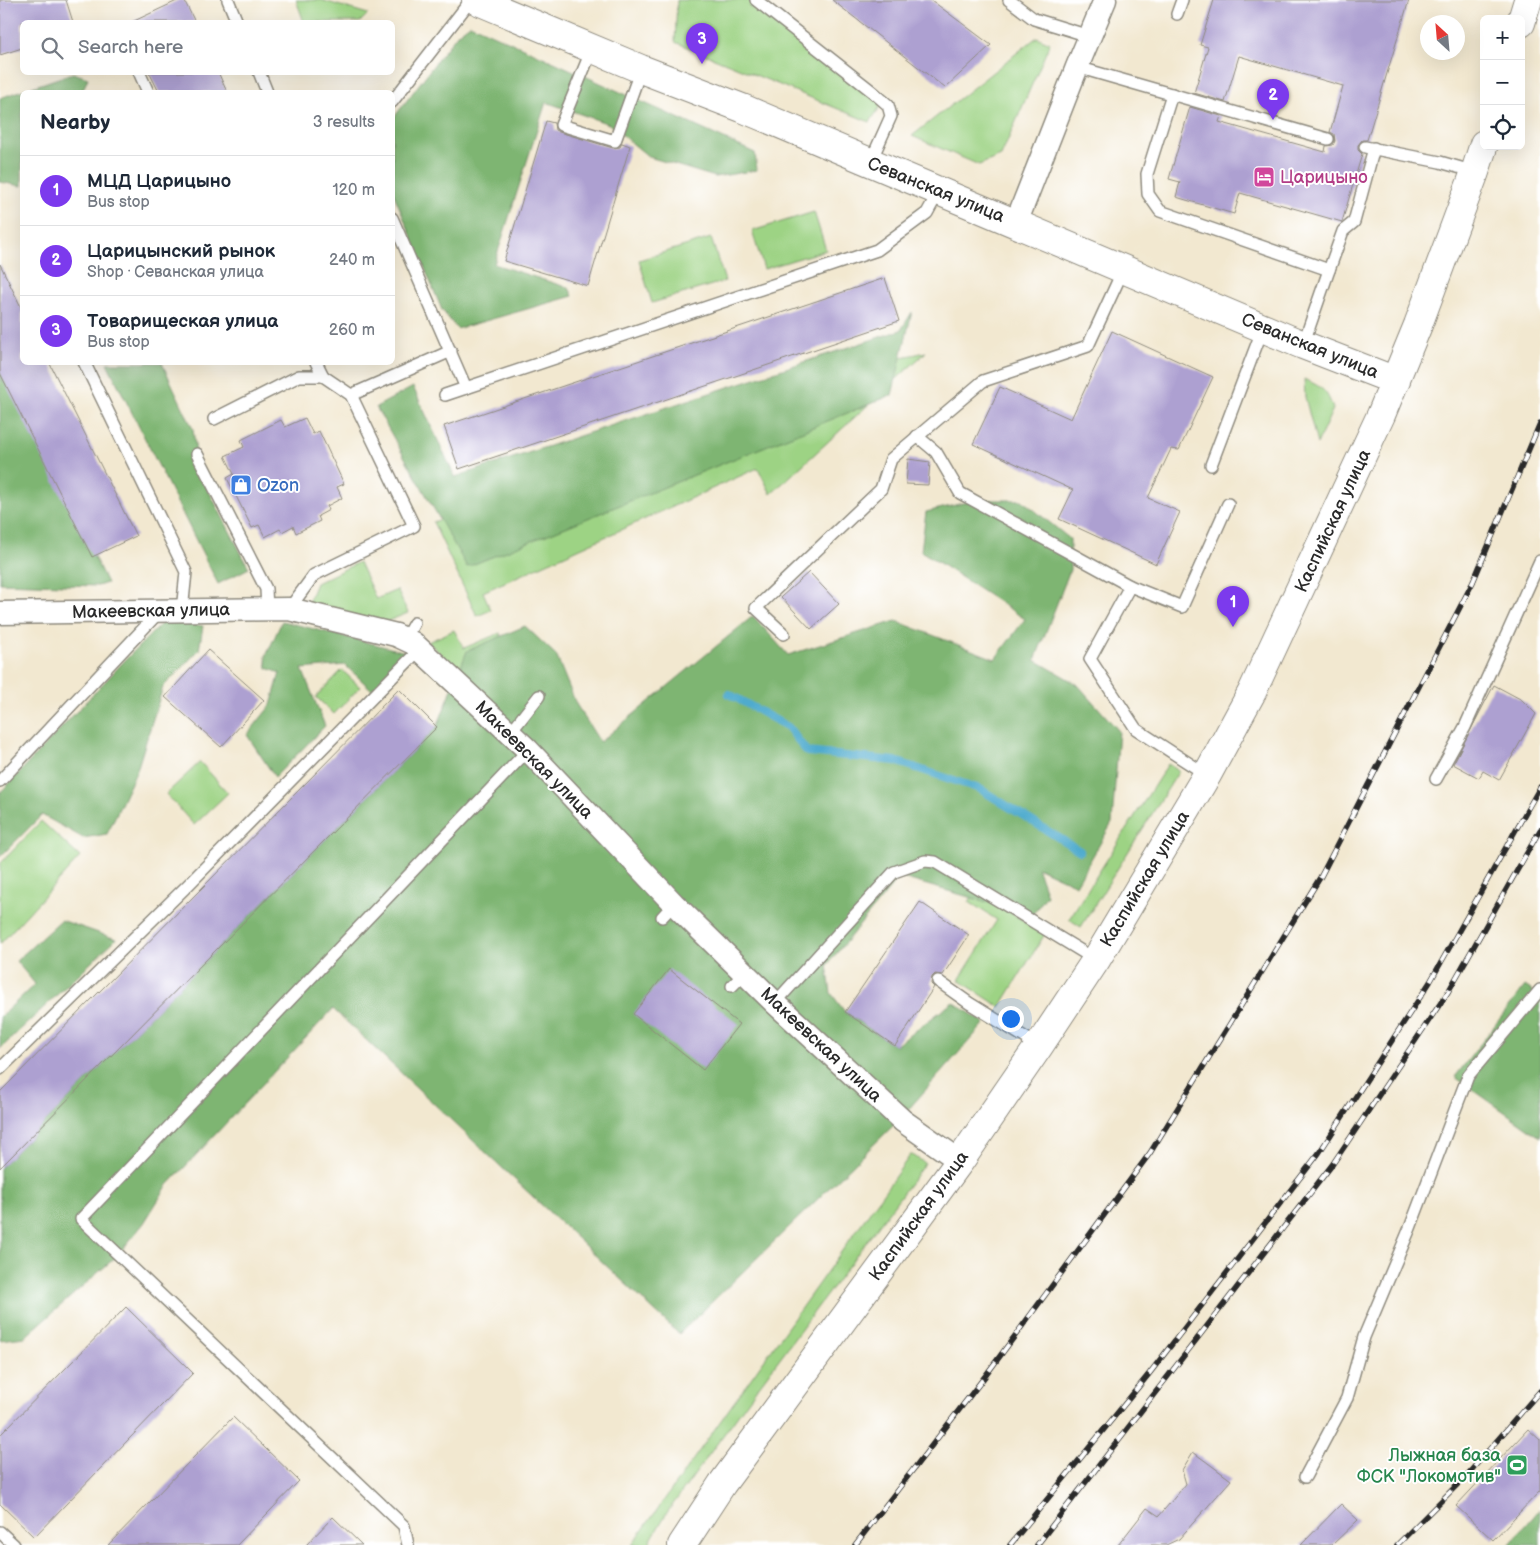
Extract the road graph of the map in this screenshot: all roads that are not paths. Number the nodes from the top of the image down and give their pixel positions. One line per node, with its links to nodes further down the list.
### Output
1 (228, 0): 11 (lane)
2 (471, 0): 21 (lane)
3 (476, 0): 13 (main road, Севанская улица)
4 (756, 0): 24 (lane)
5 (1009, 0): 12 (lane)
6 (1105, 0): 12 (street)
7 (1182, 0): 9 (lane)
8 (1528, 0): 10 (main road)
9 (1177, 14)
10 (1523, 15)
11 (236, 20)
12 (1089, 36): 14 (street)
13 (592, 49): 15 (main road, Севанская улица); 15 (lane)
14 (1077, 67): 20 (lane); 27 (street)
15 (641, 69): 24 (main road, Севанская улица)
16 (140, 75): 18 (lane)
17 (260, 75): 19 (lane)
18 (147, 90)
19 (267, 90)
20 (1172, 94): 22 (lane); 30 (lane)
21 (395, 98)
22 (1328, 139)
23 (1482, 150): 25 (main road, Каспийская улица)
24 (870, 164): 26 (main road, Севанская улица)
25 (1475, 172): 30 (lane); 37 (main road, Каспийская улица)
26 (939, 191): 27 (main road, Севанская улица); 38 (lane)
27 (1016, 223): 29 (main road, Севанская улица)
28 (395, 225): 33 (lane)
29 (1124, 268): 31 (main road, Севанская улица); 42 (lane)
30 (1329, 270): 32 (lane)
31 (1263, 328): 32 (main road, Севанская улица); 44 (lane)
32 (1303, 345): 37 (main road, Севанская улица)
33 (451, 351): 38 (lane); 39 (lane)
34 (85, 365): 50 (lane)
35 (318, 365): 36 (lane)
36 (324, 376): 39 (lane); 41 (lane)
37 (1396, 381): 57 (main road, Каспийская улица)
38 (466, 388): 40 (lane)
39 (351, 395): 48 (lane)
40 (445, 395)
41 (214, 419)
42 (917, 436): 47 (lane); 52 (lane)
43 (197, 454): 49 (lane)
44 (1211, 465)
45 (1228, 504): 47 (lane)
46 (1540, 561): 58 (lane)
47 (1130, 586): 57 (lane)
48 (289, 609): 49 (street, Макеевская улица); 53 (street, Макеевская улица)
49 (267, 610): 50 (street, Макеевская улица)
50 (171, 611): 51 (street, Макеевская улица); 59 (lane)
51 (0, 613)
52 (784, 634)
53 (413, 637): 55 (street, Макеевская улица); 65 (lane)
54 (540, 696): 55 (lane)
55 (510, 733): 56 (street, Макеевская улица)
56 (528, 750): 63 (street, Макеевская улица); 70 (lane)
57 (1207, 775): 60 (main road, Каспийская улица)
58 (1436, 779)
59 (0, 781)
60 (1096, 960): 63 (lane); 64 (main road, Каспийская улица)
61 (938, 981): 64 (lane)
62 (1540, 990): 67 (lane)
63 (775, 1003): 66 (street, Макеевская улица)
64 (1039, 1046): 66 (main road, Каспийская улица)
65 (0, 1069)
66 (960, 1161): 71 (main road, Каспийская улица)
67 (1305, 1477)
68 (0, 1532): 69 (lane)
69 (14, 1545)
70 (408, 1545)
71 (682, 1545)

